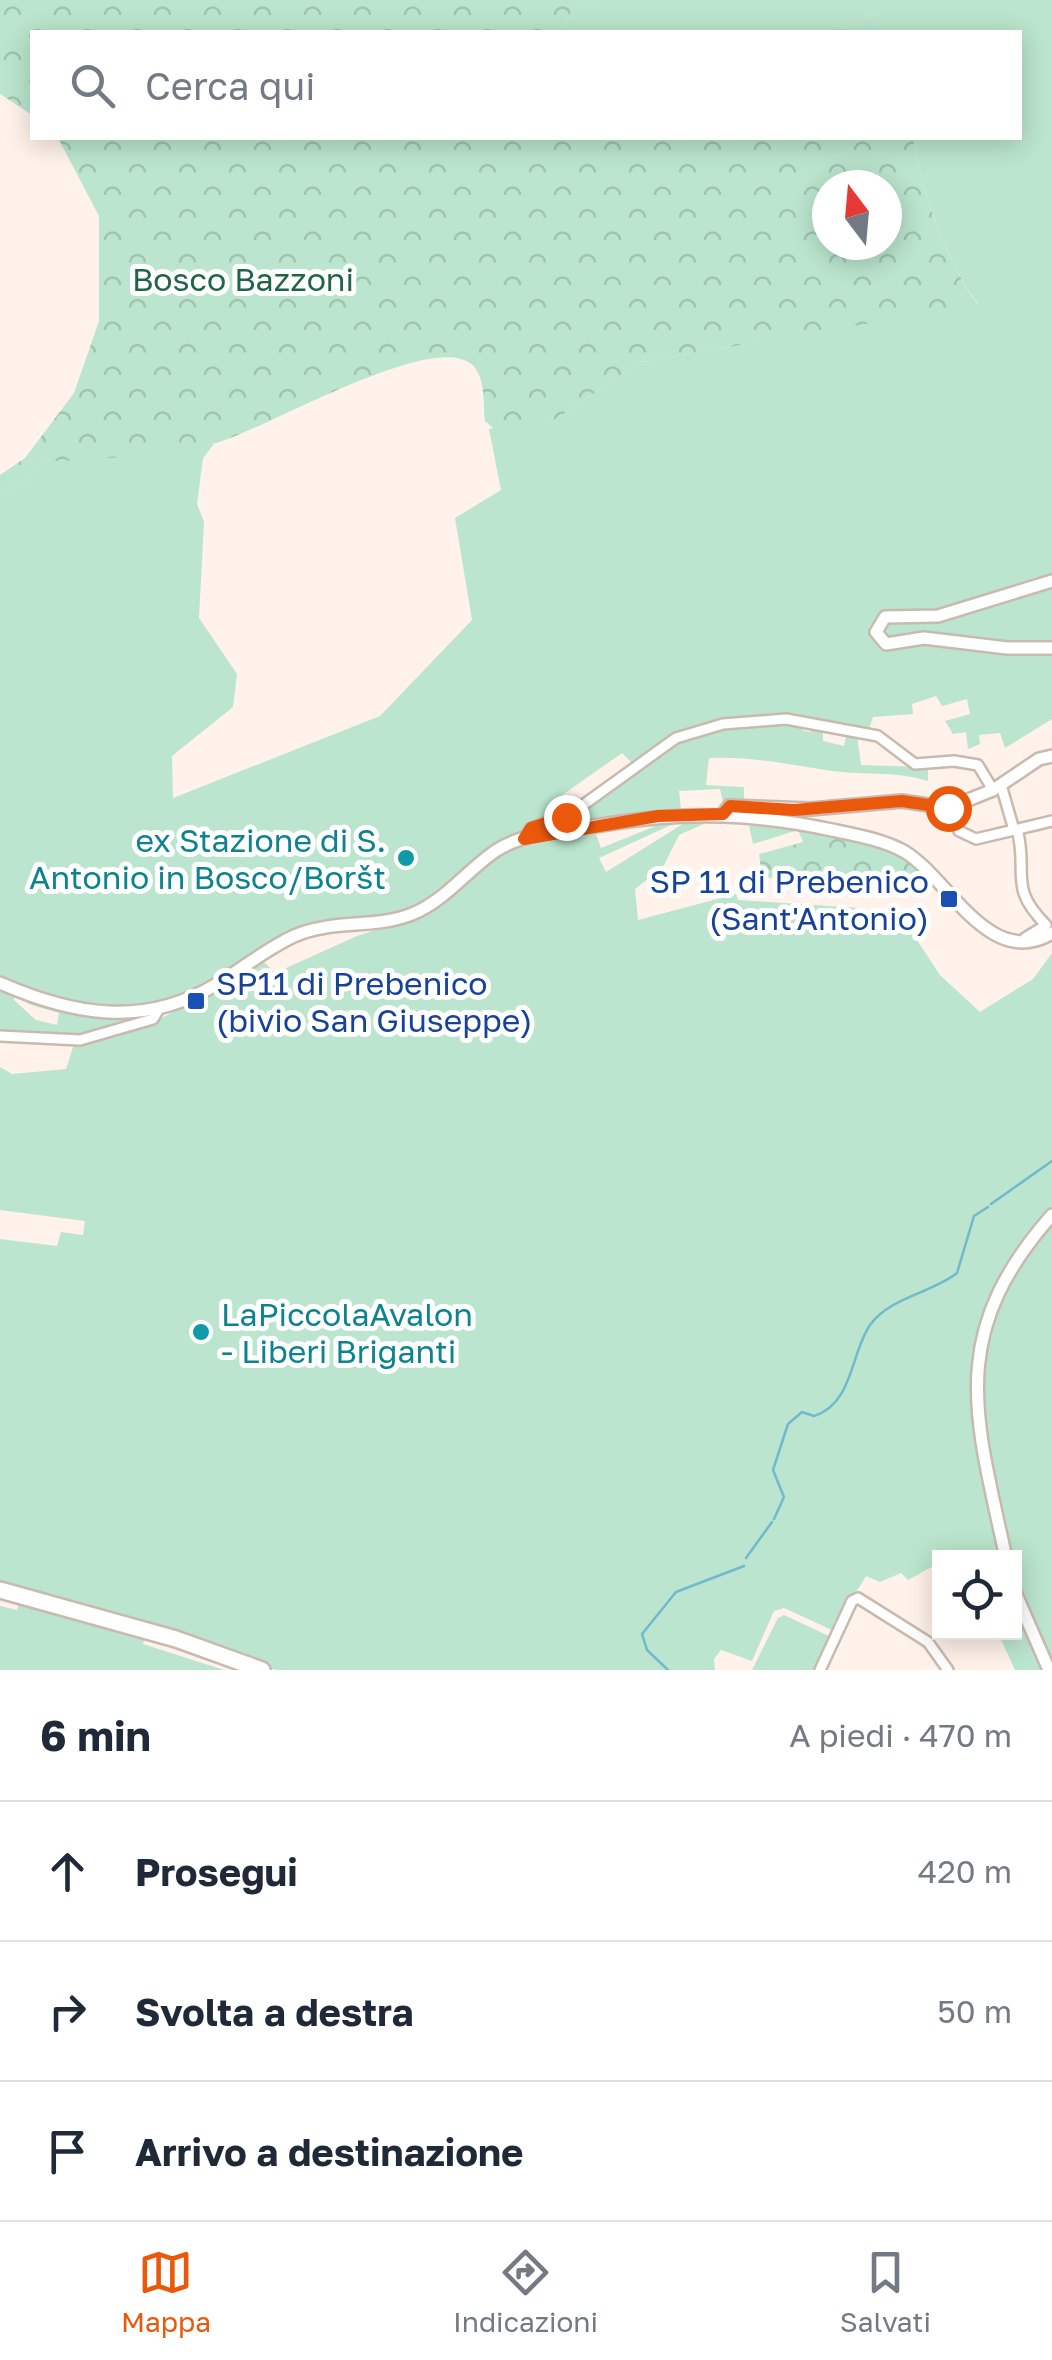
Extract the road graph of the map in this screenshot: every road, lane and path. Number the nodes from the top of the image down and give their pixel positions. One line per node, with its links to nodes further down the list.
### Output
1 (1052, 580): 2 (main road)
2 (1052, 648)
3 (1052, 756): 4 (main road)
4 (997, 787): 5 (main road); 8 (street); 9 (street)
5 (955, 806): 6 (main road); 8 (street)
6 (723, 814): 9 (main road); 11 (main road)
7 (1052, 821): 8 (street)
8 (1016, 829): 11 (street)
9 (524, 839): 13 (main road)
10 (1052, 933): 11 (main road)
11 (1020, 940)
12 (0, 983): 13 (main road)
13 (159, 1009): 14 (street)
14 (0, 1036)
15 (1052, 1215): 16 (main road)
16 (1004, 1550)
17 (0, 1590): 19 (highway)
18 (0, 1599): 19 (highway)
19 (19, 1600): 21 (highway)
20 (1022, 1608): 26 (main road)
21 (146, 1635): 22 (highway); 23 (highway)
22 (240, 1670)
23 (262, 1670)
24 (820, 1670): 25 (street)
25 (948, 1670)
26 (1049, 1670)

